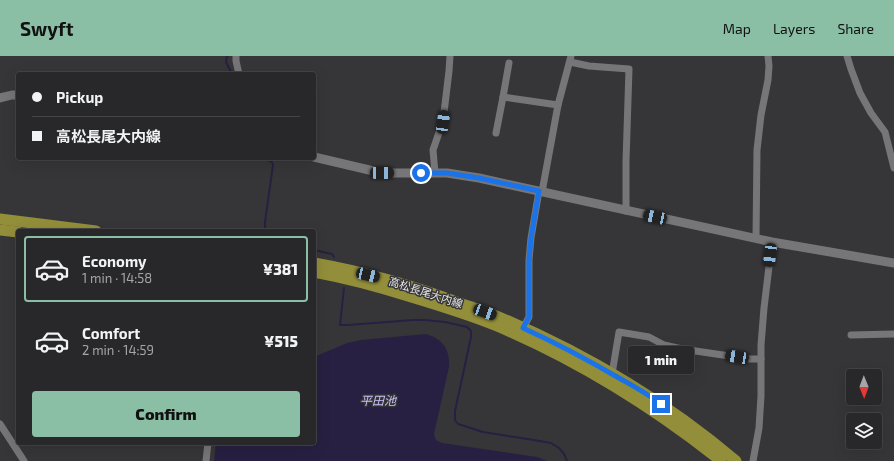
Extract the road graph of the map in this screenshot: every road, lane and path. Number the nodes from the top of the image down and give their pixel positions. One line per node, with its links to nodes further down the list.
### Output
1 (236, 56): 7 (street)
2 (450, 56): 15 (street)
3 (768, 56): 22 (street)
4 (847, 56): 14 (street)
5 (570, 59): 11 (street); 17 (street)
6 (509, 63): 9 (street)
7 (239, 72)
8 (16, 95): 10 (street)
9 (503, 97): 11 (street); 12 (street)
10 (0, 98)
11 (558, 105): 16 (street)
12 (496, 133)
13 (316, 157): 15 (street)
14 (894, 168)
15 (435, 173): 16 (street)
16 (540, 192): 17 (street); 27 (street)
17 (626, 211): 22 (street)
18 (0, 219): 19 (main road)
19 (80, 229)
20 (0, 230): 21 (main road)
21 (16, 232)
22 (756, 238): 23 (street)
23 (772, 242): 25 (street); 30 (street)
24 (316, 263): 27 (main road, 高松長尾大内線)
25 (894, 263)
26 (316, 272): 36 (main road, 高松長尾大内線)
27 (523, 328): 31 (main road, 高松長尾大内線)
28 (894, 334): 29 (street)
29 (850, 335)
30 (761, 359): 31 (street); 38 (street)
31 (612, 374): 37 (main road, 高松長尾大内線)
32 (0, 424): 34 (street)
33 (208, 445): 35 (street)
34 (24, 461)
35 (206, 461)
36 (721, 461)
37 (736, 461)
38 (753, 461)

